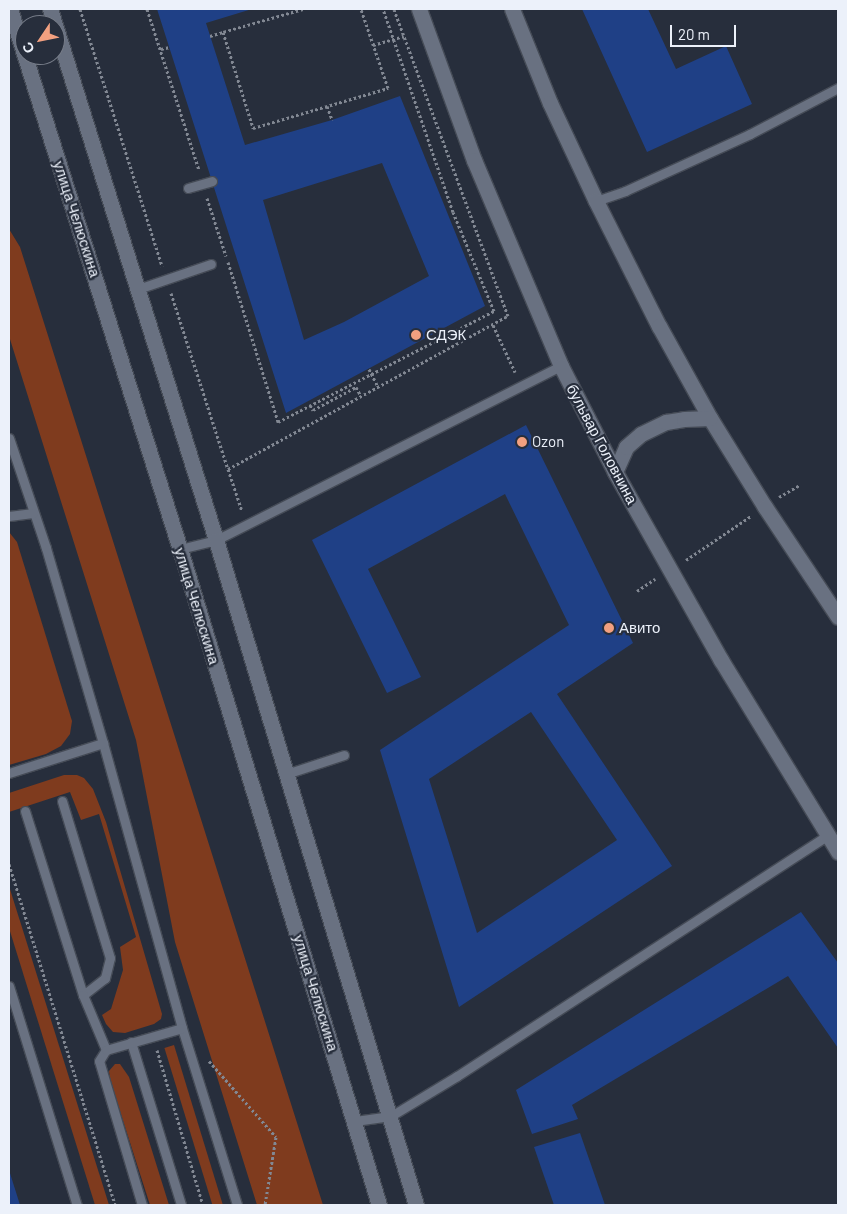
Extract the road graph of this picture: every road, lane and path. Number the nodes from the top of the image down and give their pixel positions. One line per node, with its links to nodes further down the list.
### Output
1 (10, 9): 46 (street, улица Челюскина)
2 (50, 9): 28 (street)
3 (80, 9): 11 (path)
4 (147, 9): 19 (path)
5 (303, 9): 13 (path)
6 (361, 9): 17 (path)
7 (383, 9): 16 (path)
8 (394, 9): 15 (path)
9 (419, 9): 30 (street, бульвар Головнина)
10 (512, 9): 25 (street)
11 (85, 27): 12 (path); 27 (path)
12 (80, 29)
13 (223, 32): 14 (path); 21 (path)
14 (210, 36)
15 (404, 36): 16 (path); 29 (path)
16 (394, 39): 17 (path); 31 (path)
17 (373, 45): 21 (path)
18 (170, 47): 19 (path)
19 (160, 49): 23 (path)
20 (838, 88): 25 (lane)
21 (327, 106): 22 (path)
22 (332, 120)
23 (207, 182): 24 (lane); 35 (path)
24 (188, 188)
25 (596, 201): 36 (street)
26 (212, 264): 27 (lane)
27 (166, 279): 28 (lane); 38 (path)
28 (138, 289): 45 (street)
29 (493, 325): 32 (path); 33 (path)
30 (561, 366): 39 (street, бульвар Головнина); 45 (lane)
31 (370, 372): 33 (path); 35 (path)
32 (517, 377)
33 (378, 388): 34 (path)
34 (361, 396): 35 (path); 38 (path)
35 (310, 405)
36 (710, 418): 39 (street); 41 (street)
37 (9, 438): 42 (lane)
38 (228, 469): 44 (path)
39 (615, 472): 47 (street, бульвар Головнина)
40 (800, 485): 41 (path)
41 (765, 507): 47 (path); 49 (street)
42 (33, 513): 43 (lane); 50 (lane)
43 (9, 516)
44 (245, 519)
45 (216, 540): 46 (lane); 53 (street)
46 (180, 549): 67 (street, улица Челюскина)
47 (670, 570): 48 (path); 56 (street, бульвар Головнина)
48 (637, 591)
49 (838, 617)
50 (103, 742): 52 (lane); 61 (lane)
51 (344, 755): 53 (lane)
52 (9, 773)
53 (286, 774): 66 (street)
54 (62, 801): 60 (lane)
55 (25, 811): 60 (lane)
56 (828, 836): 57 (street, бульвар Головнина); 66 (lane)
57 (838, 852)
58 (9, 864): 69 (path)
59 (9, 986): 68 (lane)
60 (83, 995): 64 (lane)
61 (182, 1028): 62 (lane); 73 (lane)
62 (153, 1035): 63 (lane); 72 (path)
63 (131, 1042): 64 (lane); 71 (lane)
64 (106, 1050): 70 (lane)
65 (207, 1058): 74 (path)
66 (391, 1116): 67 (lane); 76 (street)
67 (355, 1121): 75 (street, улица Челюскина)
68 (77, 1205)
69 (115, 1205)
70 (142, 1205)
71 (181, 1205)
72 (203, 1205)
73 (237, 1205)
74 (265, 1205)
75 (379, 1205)
76 (416, 1205)

